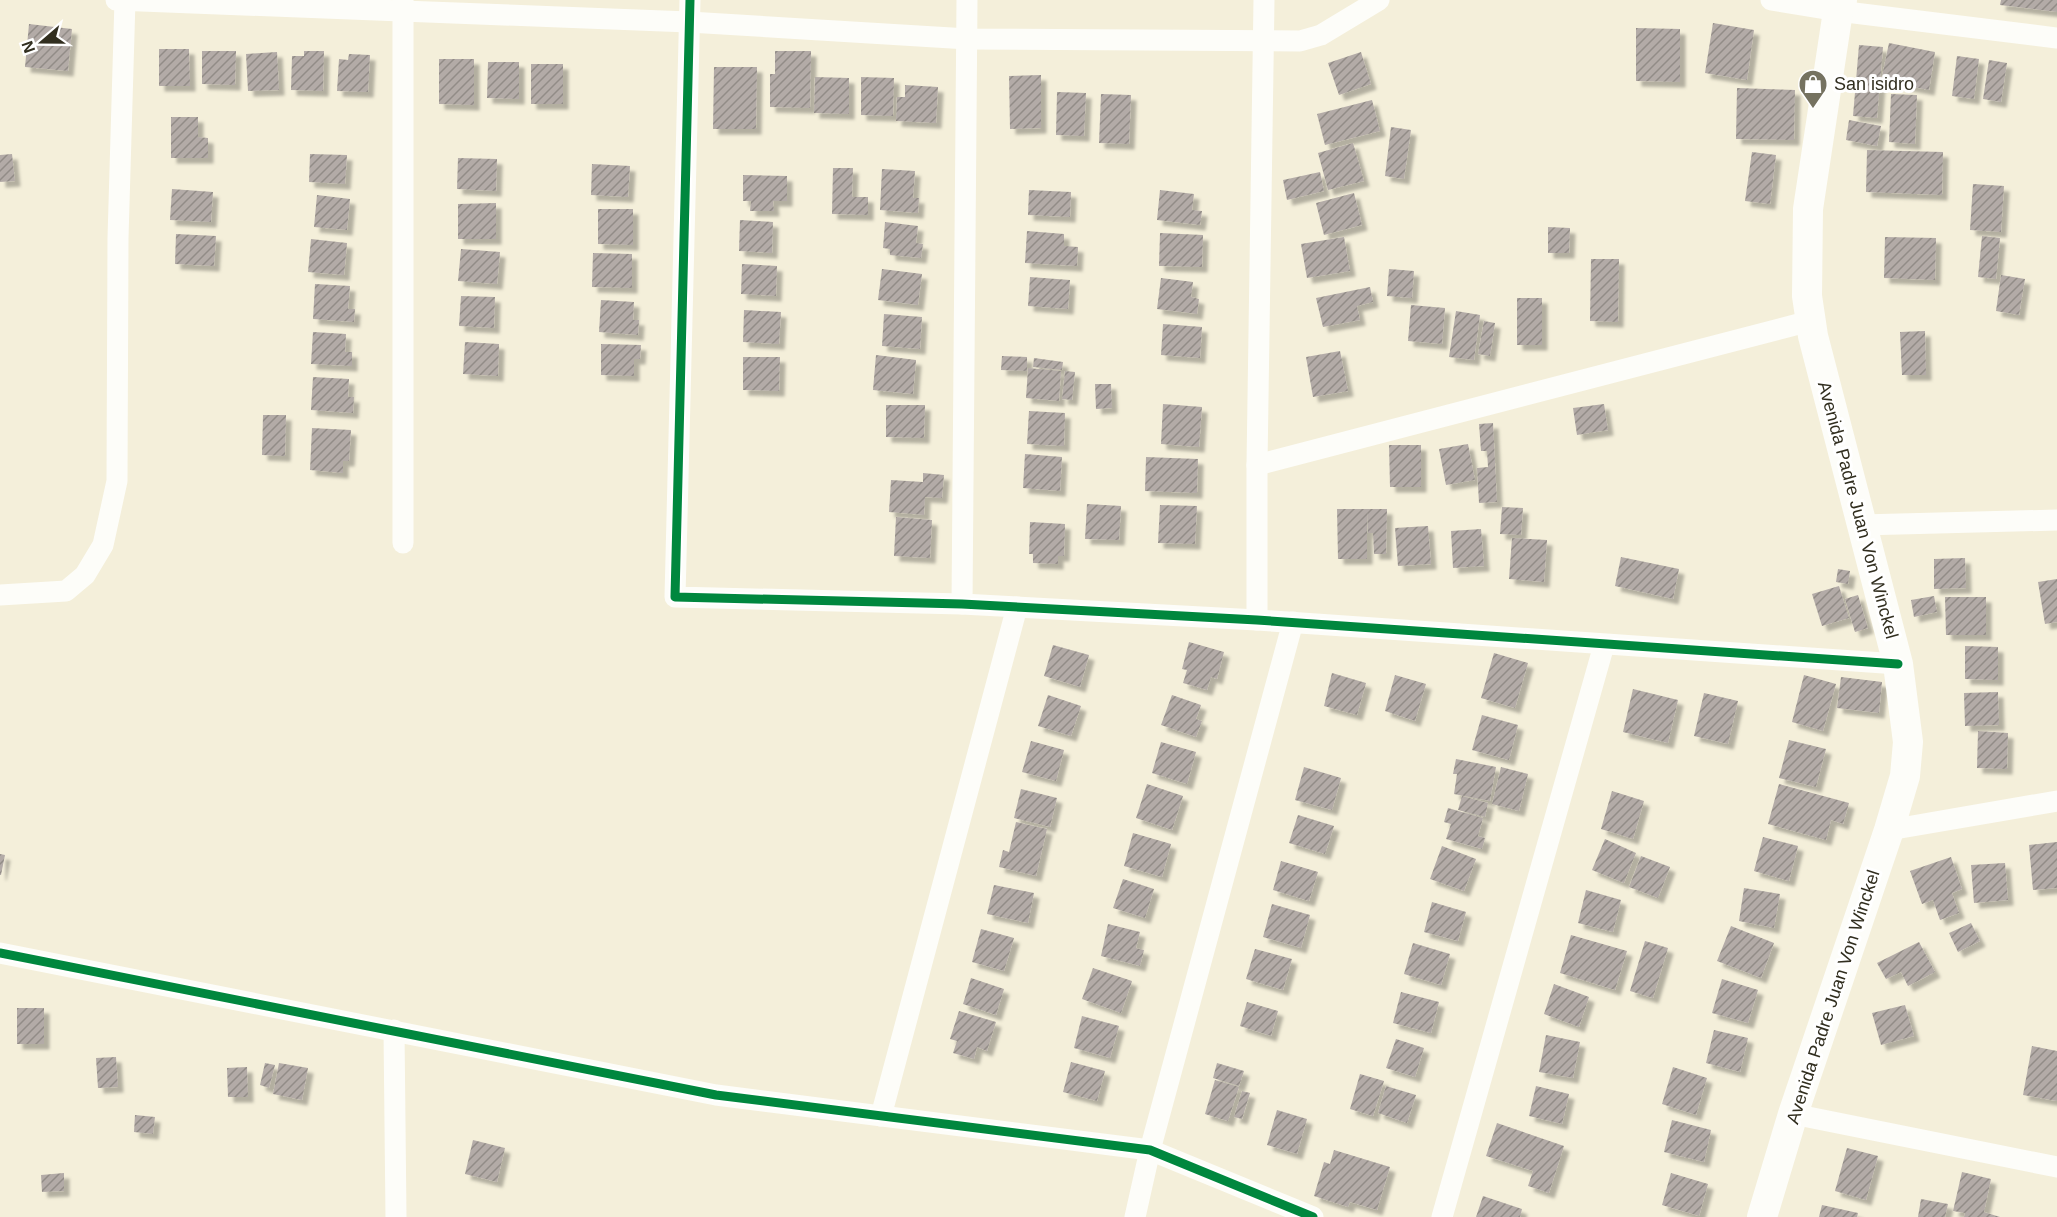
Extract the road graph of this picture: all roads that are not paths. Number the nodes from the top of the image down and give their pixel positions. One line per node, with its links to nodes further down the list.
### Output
1 (116, 0): 2 (street)
2 (125, 0): 9 (street); 19 (street)
3 (690, 0): 10 (street)
4 (968, 0): 12 (street)
5 (1264, 0): 13 (street)
6 (1379, 0): 13 (street)
7 (1771, 0): 8 (street)
8 (1840, 5): 11 (street); 14 (main road, Avenida Padre Juan Von Winckel)
9 (403, 6): 10 (street); 18 (street)
10 (689, 22): 12 (street); 20 (street)
11 (2057, 38)
12 (968, 39): 13 (street); 20 (street)
13 (1264, 41): 15 (street)
14 (1810, 321): 15 (street); 17 (main road, Avenida Padre Juan Von Winckel)
15 (1257, 465): 22 (street)
16 (2057, 520): 17 (street)
17 (1861, 525): 25 (main road, Avenida Padre Juan Von Winckel)
18 (403, 543)
19 (0, 595)
20 (962, 604): 21 (street)
21 (1017, 607): 22 (street); 31 (street)
22 (1257, 620): 23 (street)
23 (1293, 622): 24 (street); 32 (street)
24 (1604, 645): 25 (street); 37 (street)
25 (1898, 664): 27 (main road, Avenida Padre Juan Von Winckel)
26 (2057, 801): 27 (street)
27 (1889, 830): 30 (main road, Avenida Padre Juan Von Winckel)
28 (0, 953): 29 (street)
29 (394, 1030): 31 (street); 34 (street)
30 (1793, 1114): 33 (street); 38 (main road, Avenida Padre Juan Von Winckel)
31 (881, 1116): 32 (street)
32 (1150, 1150): 35 (street); 36 (street)
33 (2057, 1167)
34 (396, 1217)
35 (1135, 1217)
36 (1313, 1217)
37 (1442, 1217)
38 (1762, 1217)

